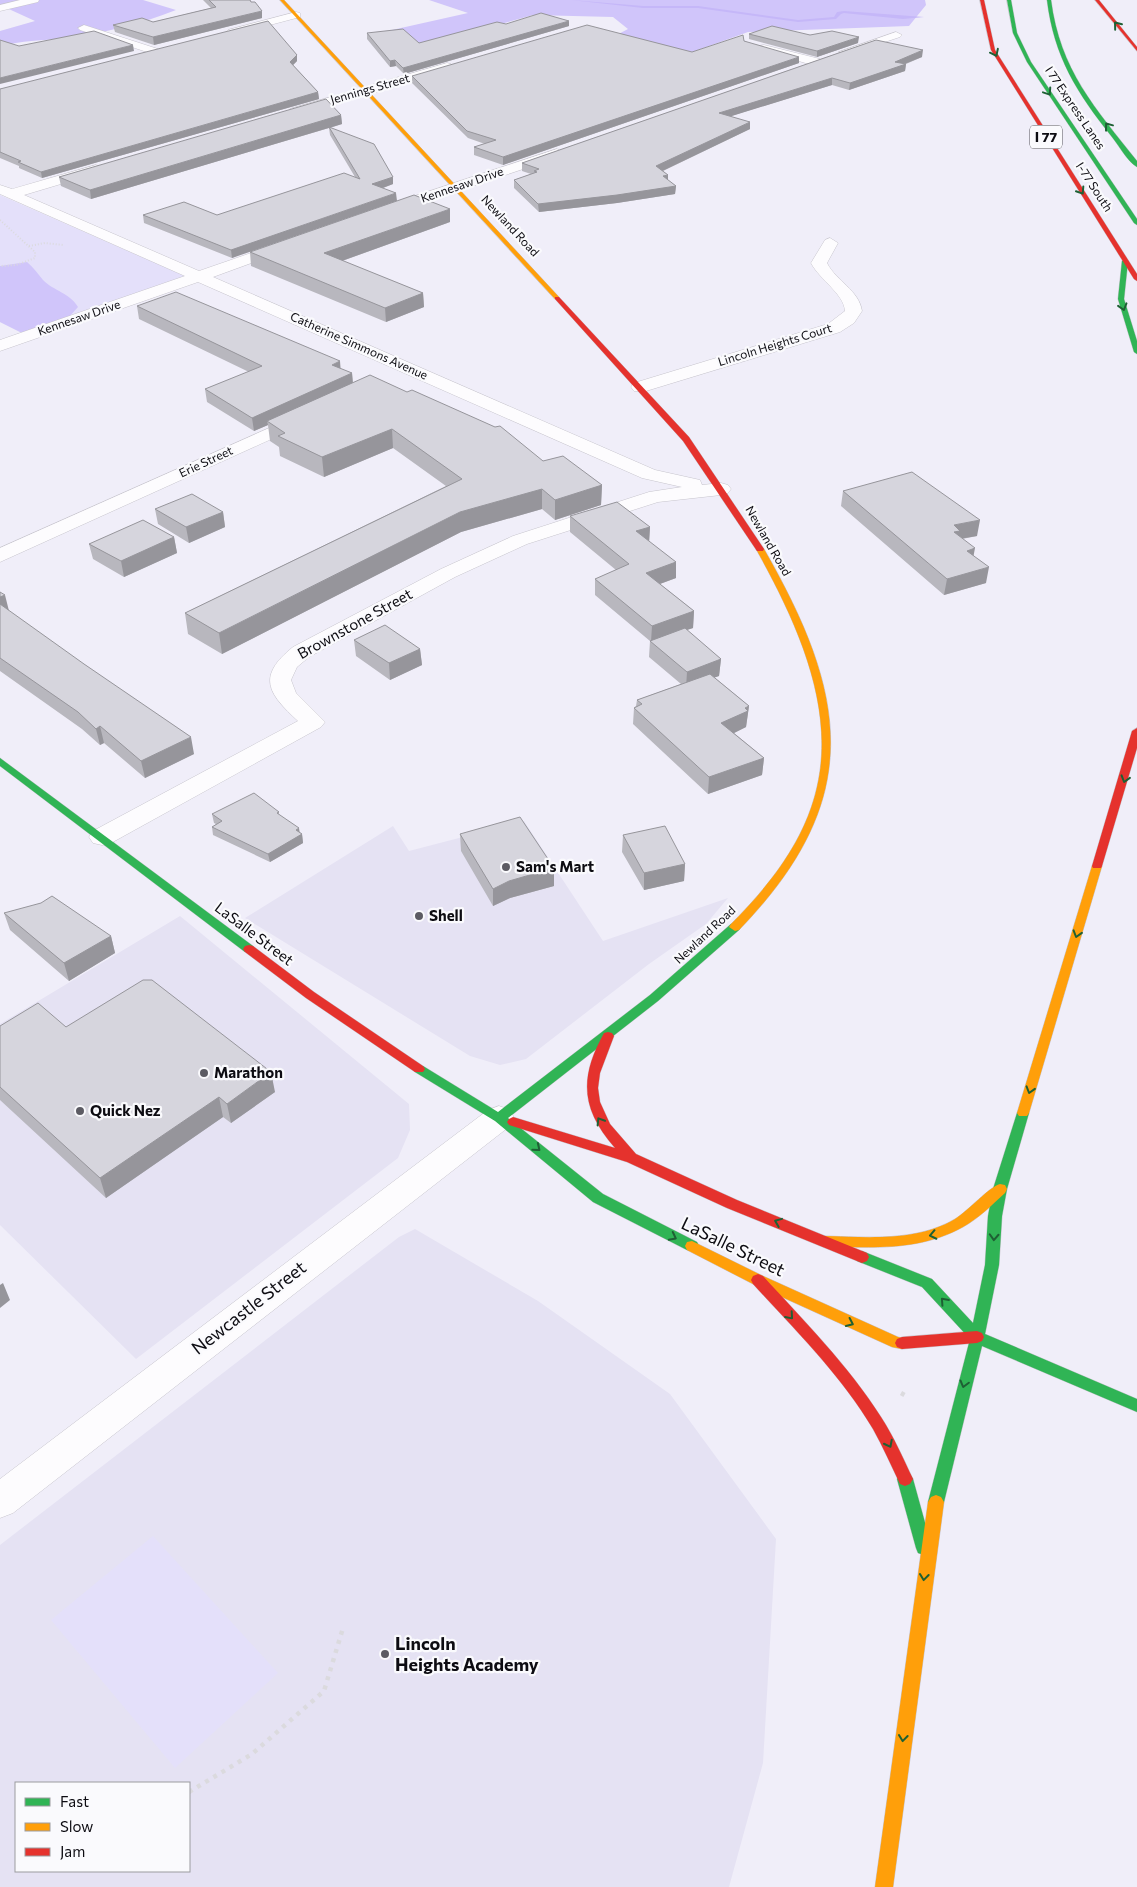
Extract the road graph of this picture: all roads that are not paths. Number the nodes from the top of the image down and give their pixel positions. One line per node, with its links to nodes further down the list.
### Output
1 (34, 0): 7 (street)
2 (282, 0): 8 (main road, Newland Road)
3 (1009, 0): 28 (main road, I 77 Express Lanes / I 77, one-way to 28)
4 (1050, 0): 24 (main road, I 77 Express Lanes, one-way to 4)
5 (1097, 0): 15 (main road, one-way to 5)
6 (979, 2): 31 (main road, I-77 South / I 77, one-way to 31)
7 (0, 8)
8 (296, 15): 11 (street); 20 (main road, Newland Road)
9 (1132, 22): 13 (main road)
10 (84, 28): 16 (street)
11 (219, 35)
12 (896, 35): 17 (street)
13 (1137, 38)
14 (748, 44): 17 (street)
15 (1137, 50)
16 (134, 56)
17 (825, 59): 19 (street)
18 (461, 63): 20 (street, Jennings Street)
19 (797, 69)
20 (367, 90): 21 (street, Jennings Street); 25 (main road, Newland Road)
21 (281, 115)
22 (566, 150): 25 (street, Kennesaw Drive)
23 (110, 165): 26 (street)
24 (1137, 165)
25 (456, 187): 27 (street, Kennesaw Drive); 38 (main road, Newland Road)
26 (6, 191): 32 (street, Catherine Simmons Avenue)
27 (372, 215)
28 (1137, 223)
29 (300, 241): 32 (street, Kennesaw Drive)
30 (830, 243): 38 (street, Lincoln Heights Court)
31 (1125, 261): 33 (main road, I-77 South / I 77); 35 (main road, one-way to 35)
32 (200, 276): 34 (street, Kennesaw Drive); 36 (street, Catherine Simmons Avenue)
33 (1137, 279)
34 (0, 346)
35 (1137, 352)
36 (411, 368): 37 (street); 40 (street, Catherine Simmons Avenue)
37 (388, 379)
38 (640, 387): 40 (main road, Newland Road)
39 (316, 412): 41 (street, Erie Street)
40 (721, 489): 44 (street, Brownstone Street); 45 (main road, Newland Road)
41 (0, 556)
42 (1137, 731): 48 (main road, one-way to 48)
43 (0, 760): 44 (main road, LaSalle Street)
44 (102, 838): 46 (main road, LaSalle Street)
45 (610, 1033): 46 (main road, Newland Road); 47 (main road, one-way to 45)
46 (499, 1118): 47 (main road, LaSalle Street); 50 (main road, LaSalle Street, one-way to 50); 53 (street, Newcastle Street)
47 (630, 1158): 49 (main road, LaSalle Street, one-way to 47)
48 (1000, 1189): 49 (main road, one-way to 49); 51 (main road, one-way to 51)
49 (824, 1240): 51 (main road, LaSalle Street, one-way to 49)
50 (758, 1280): 51 (main road, LaSalle Street, one-way to 51); 54 (main road, one-way to 54)
51 (977, 1337): 52 (main road, LaSalle Street); 54 (main road, one-way to 54)
52 (1137, 1406)
53 (0, 1501)
54 (927, 1557): 55 (main road, one-way to 55)
55 (884, 1887)

